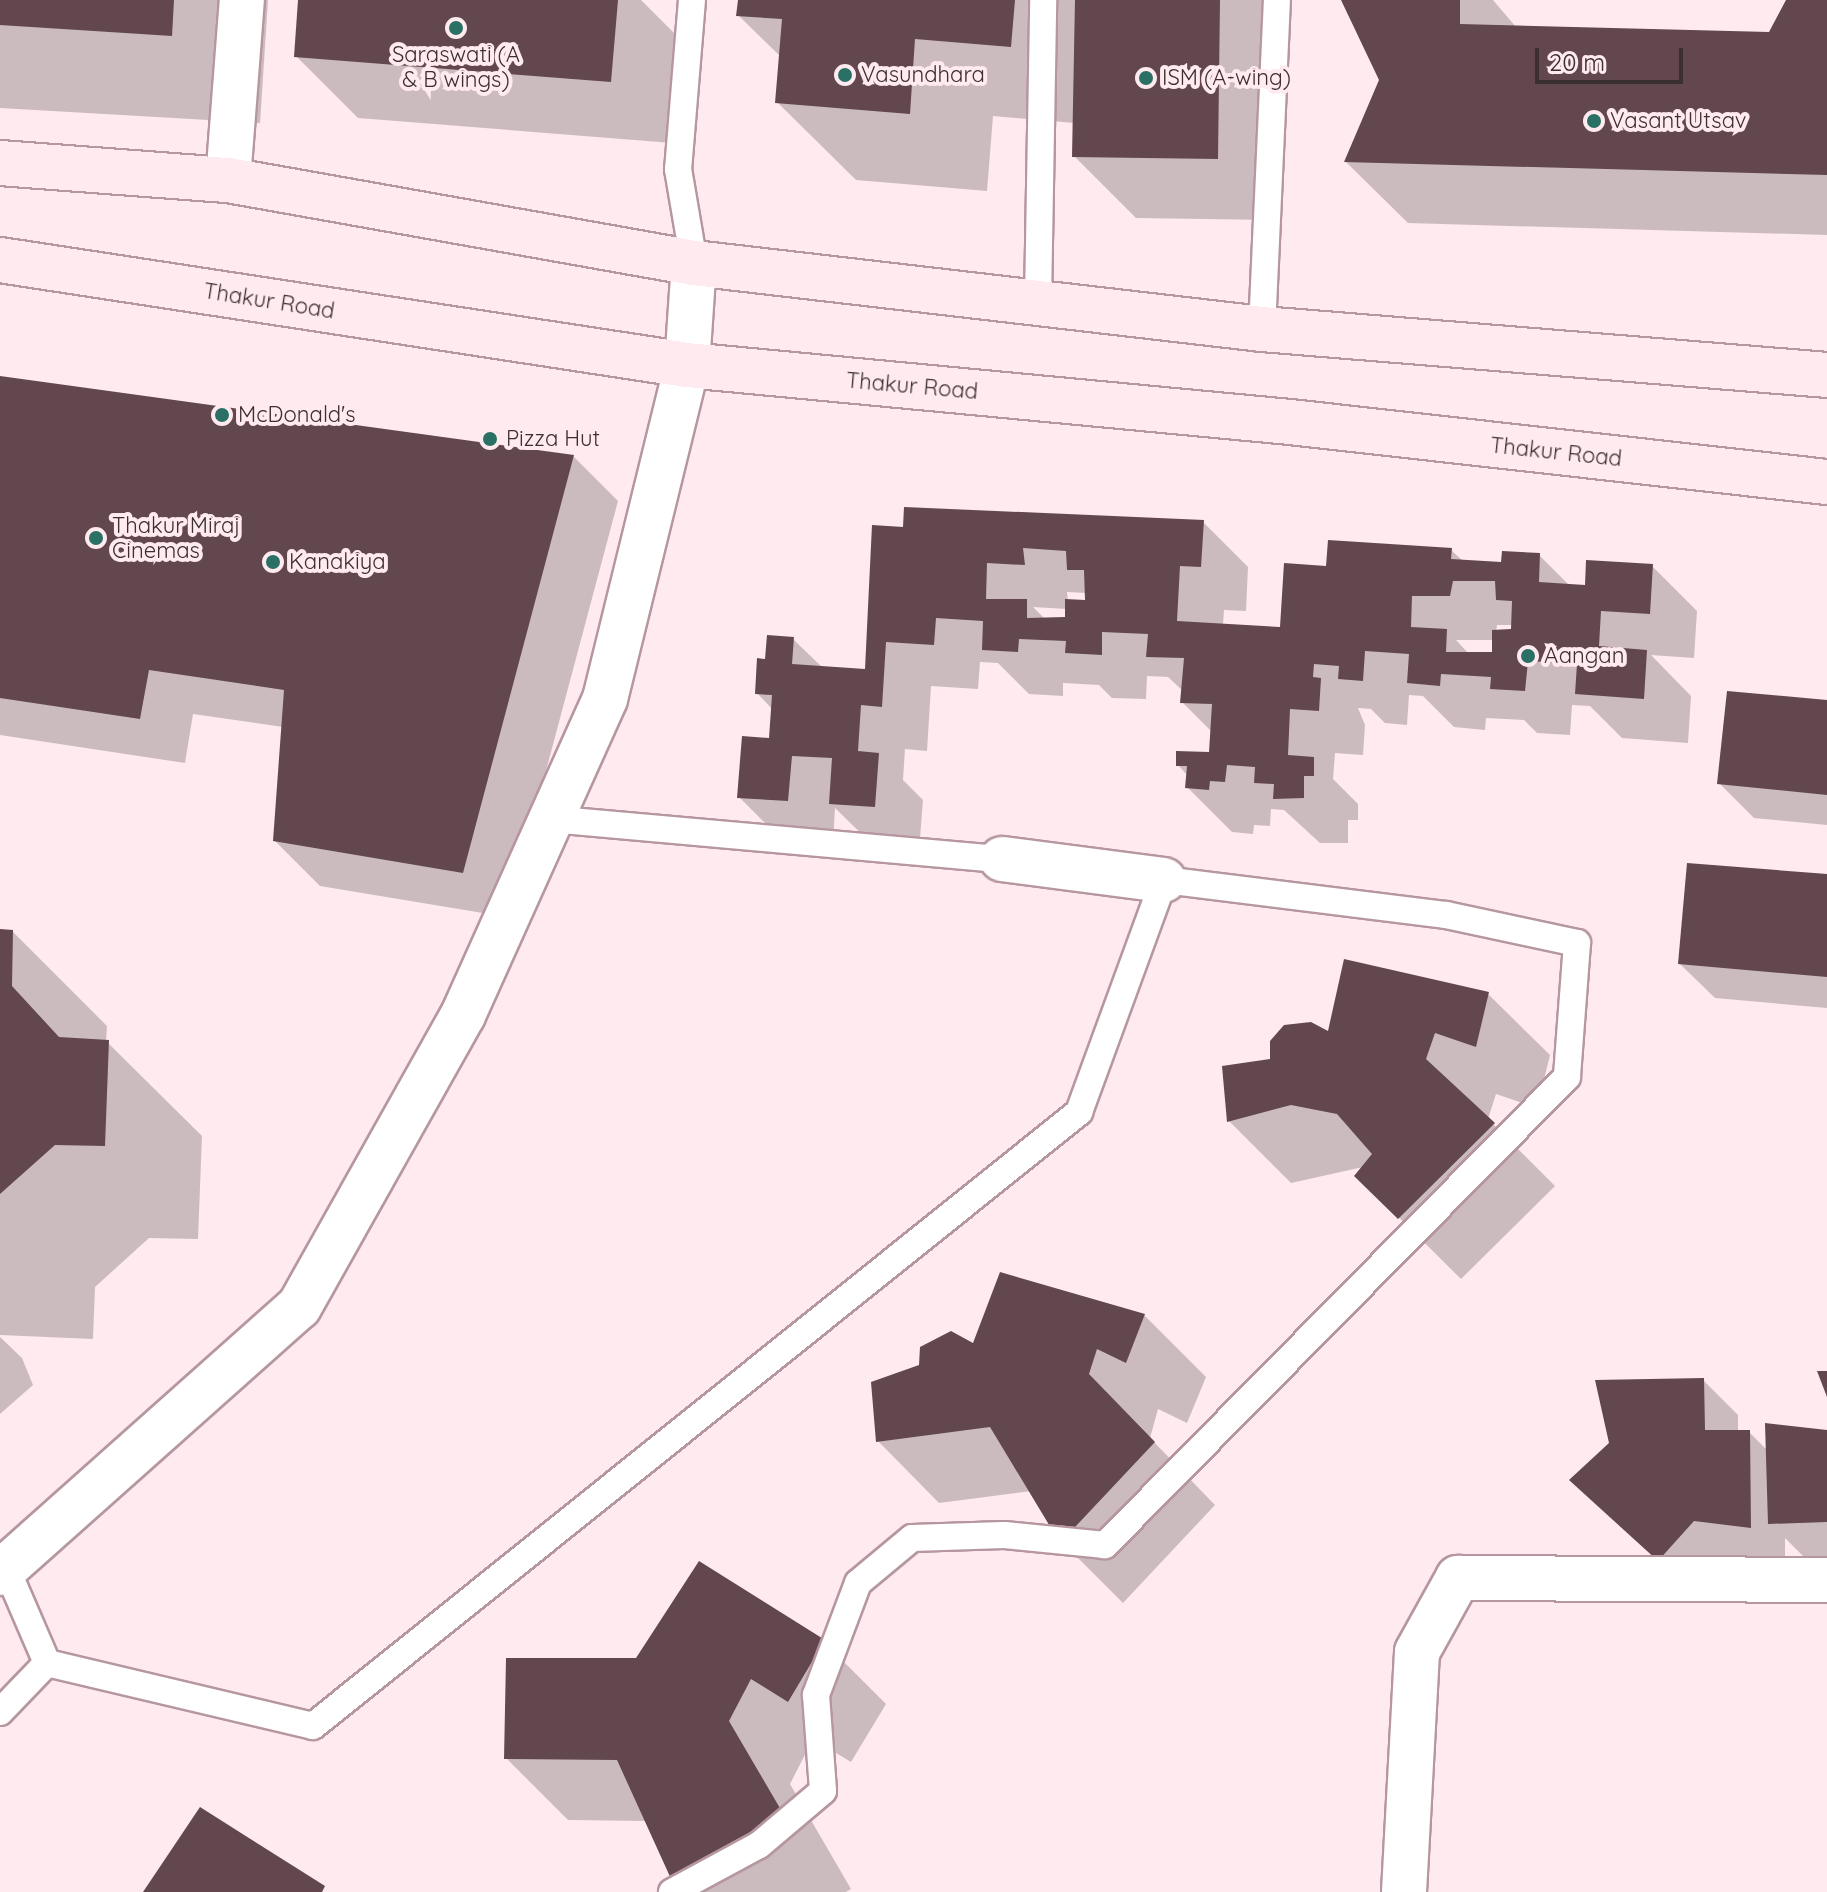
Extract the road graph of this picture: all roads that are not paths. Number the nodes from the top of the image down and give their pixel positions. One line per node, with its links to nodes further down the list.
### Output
1 (242, 0): 6 (street)
2 (692, 0): 8 (lane)
3 (1043, 0): 9 (lane)
4 (1277, 0): 10 (lane)
5 (0, 163): 6 (street)
6 (228, 180): 8 (street)
7 (0, 260): 11 (street, Thakur Road)
8 (694, 263): 9 (street); 11 (street)
9 (1038, 301): 10 (street)
10 (1262, 329): 12 (street)
11 (687, 365): 13 (street, Thakur Road); 14 (street)
12 (1827, 375)
13 (1827, 482)
14 (550, 819): 15 (lane); 17 (street)
15 (1002, 859): 16 (street)
16 (1164, 880): 19 (lane); 21 (lane)
17 (3, 1571): 19 (lane)
18 (1827, 1580): 22 (street)
19 (47, 1663): 20 (lane)
20 (0, 1712)
21 (672, 1892)
22 (1404, 1892)

